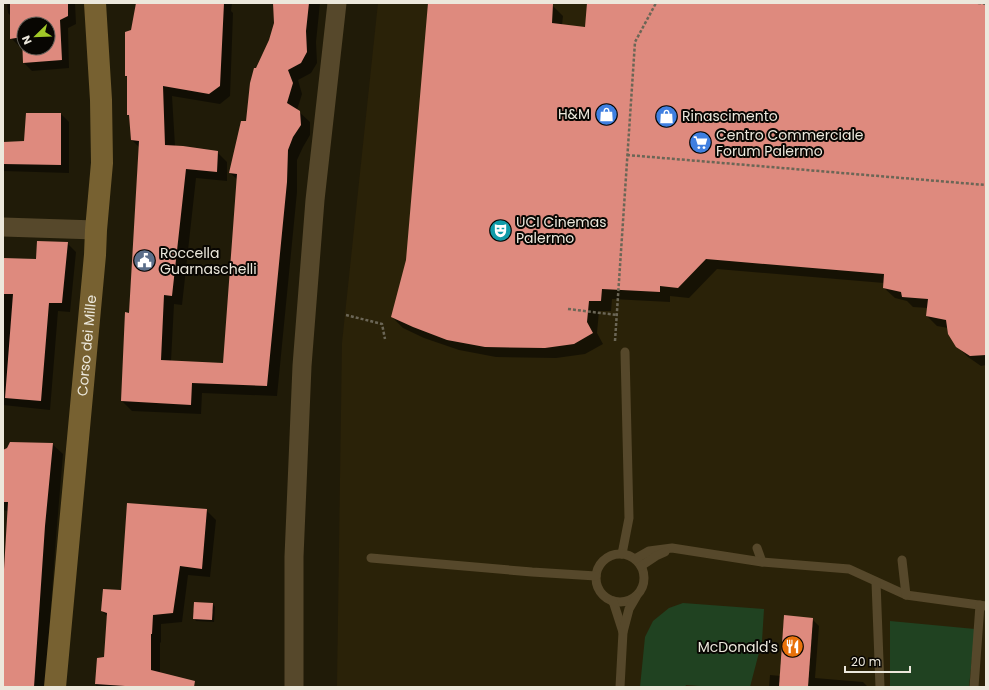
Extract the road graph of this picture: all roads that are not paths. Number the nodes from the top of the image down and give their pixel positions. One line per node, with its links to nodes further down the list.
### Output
1 (95, 3): 4 (street, Corso dei Mille)
2 (337, 3): 20 (street)
3 (3, 227): 4 (street)
4 (96, 230): 19 (street, Corso dei Mille)
5 (625, 352): 7 (lane)
6 (757, 548): 10 (lane)
7 (622, 554): 11 (lane); 12 (lane)
8 (371, 558): 12 (lane)
9 (902, 560): 14 (lane)
10 (762, 562): 11 (lane); 13 (lane)
11 (638, 563): 15 (lane)
12 (596, 576): 16 (lane)
13 (876, 582): 14 (lane); 22 (lane)
14 (906, 595): 17 (lane)
15 (636, 596): 16 (lane); 18 (lane)
16 (613, 601): 18 (lane)
17 (983, 605): 23 (lane)
18 (623, 632): 21 (lane)
19 (55, 687)
20 (294, 687)
21 (620, 687)
22 (880, 687)
23 (974, 687)

